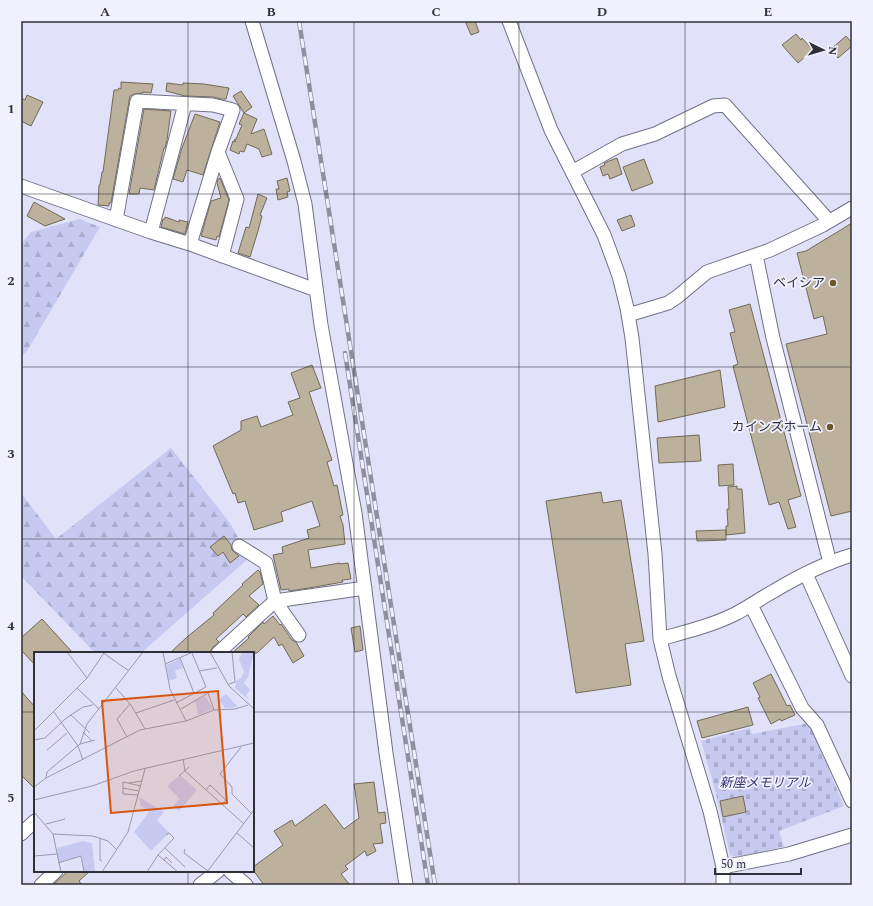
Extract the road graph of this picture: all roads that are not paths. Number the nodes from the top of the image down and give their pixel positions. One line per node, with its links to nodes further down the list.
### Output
1 (252, 21): 14 (street)
2 (509, 21): 5 (street)
3 (185, 104): 4 (street); 8 (street); 10 (street)
4 (218, 152): 11 (street); 13 (street)
5 (572, 172): 9 (street); 15 (street)
6 (21, 186): 8 (street)
7 (852, 208): 9 (street)
8 (116, 220): 10 (street)
9 (829, 222): 12 (street)
10 (151, 232): 11 (street)
11 (190, 244): 13 (street)
12 (756, 255): 15 (street); 18 (street)
13 (222, 256): 14 (street)
14 (316, 290): 20 (street)
15 (628, 314): 24 (street)
16 (239, 546): 21 (street)
17 (852, 555): 18 (street)
18 (830, 562): 19 (street)
19 (806, 574): 22 (street); 26 (street)
20 (366, 588): 21 (street); 38 (street)
21 (275, 601): 23 (street); 25 (street)
22 (751, 605): 24 (street); 27 (street)
23 (299, 635)
24 (660, 639): 31 (street)
25 (219, 652)
26 (852, 676)
27 (852, 801)
28 (34, 823): 29 (street)
29 (21, 834)
30 (852, 835): 31 (street)
31 (723, 867): 39 (street)
32 (55, 872): 35 (street)
33 (217, 872): 36 (street)
34 (231, 872): 37 (street)
35 (41, 885)
36 (200, 885)
37 (246, 885)
38 (406, 885)
39 (723, 885)

